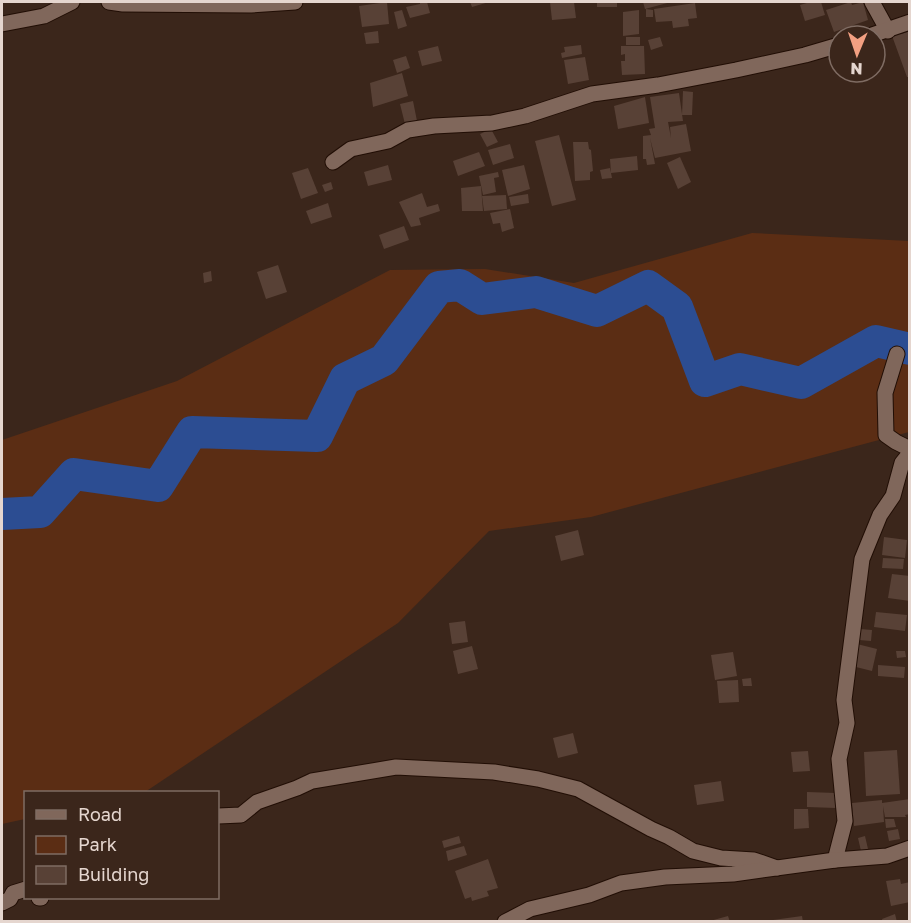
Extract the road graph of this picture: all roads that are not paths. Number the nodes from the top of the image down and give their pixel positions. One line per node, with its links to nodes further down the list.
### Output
1 (72, 2): 6 (street)
2 (110, 2): 3 (street)
3 (295, 2)
4 (872, 2): 7 (street)
5 (909, 22): 7 (street)
6 (2, 24)
7 (888, 30)
8 (827, 49): 9 (street)
9 (333, 162)
10 (897, 354): 11 (street)
11 (909, 451): 14 (street)
12 (219, 816): 15 (street)
13 (909, 848): 14 (street)
14 (835, 860): 15 (street)
15 (777, 868): 18 (street)
16 (24, 890): 17 (street)
17 (2, 903)
18 (505, 921)

